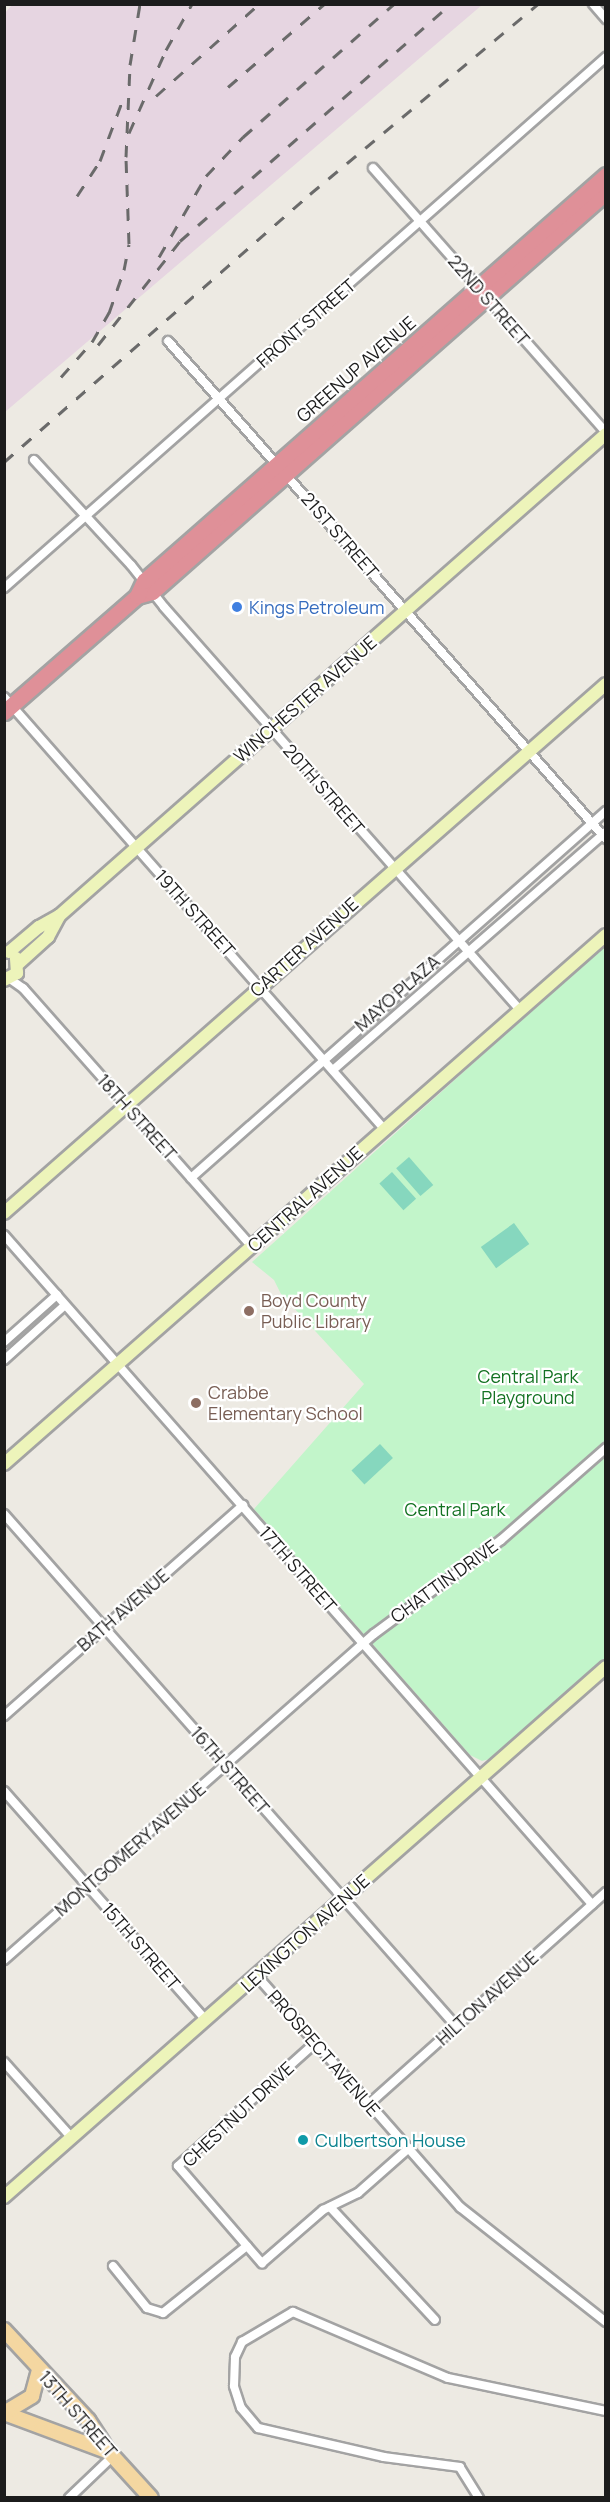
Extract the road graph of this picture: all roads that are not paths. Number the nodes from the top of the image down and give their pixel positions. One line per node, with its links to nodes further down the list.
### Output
1 (593, 4): 2 (street)
2 (606, 19)
3 (606, 57): 7 (street, FRONT STREET)
4 (373, 168): 7 (street, 22ND STREET)
5 (606, 175): 8 (highway, GREENUP AVENUE)
6 (606, 192): 8 (highway, GREENUP AVENUE)
7 (421, 222): 8 (street, 22ND STREET); 10 (street, FRONT STREET)
8 (482, 292): 11 (street, 22ND STREET); 13 (highway, GREENUP AVENUE)
9 (168, 340): 10 (street, 21ST STREET)
10 (220, 398): 13 (street, 21ST STREET); 14 (street, FRONT STREET)
11 (606, 433): 17 (street, WINCHESTER AVENUE)
12 (34, 460): 14 (street, 20TH STREET)
13 (282, 469): 16 (highway, GREENUP AVENUE); 17 (street, 21ST STREET)
14 (86, 516): 15 (street, FRONT STREET); 16 (street, 20TH STREET)
15 (4, 588)
16 (144, 590): 19 (highway, GREENUP AVENUE); 20 (street, 20TH STREET)
17 (405, 610): 20 (street, WINCHESTER AVENUE); 21 (street, 21ST STREET)
18 (606, 684): 21 (street, CARTER AVENUE)
19 (7, 705): 25 (street, 19TH STREET)
20 (271, 729): 25 (street, WINCHESTER AVENUE); 26 (street, 20TH STREET)
21 (529, 750): 23 (street, 21ST STREET); 26 (street, CARTER AVENUE)
22 (606, 811): 23 (street, MAYO PLAZA)
23 (592, 823): 24 (street, 21ST STREET); 29 (street, MAYO PLAZA)
24 (604, 835): 31 (street, MAYO PLAZA)
25 (136, 847): 27 (street, WINCHESTER AVENUE); 33 (street, 19TH STREET)
26 (393, 868): 29 (street, 20TH STREET); 33 (street, CARTER AVENUE)
27 (59, 916): 30 (street, WINCHESTER AVENUE); 32 (street, WINCHESTER AVENUE)
28 (606, 934): 34 (street, CENTRAL AVENUE)
29 (458, 941): 31 (street, 20TH STREET); 35 (street, MAYO PLAZA)
30 (7, 952): 32 (street)
31 (468, 952): 34 (street, 20TH STREET); 36 (street, MAYO PLAZA)
32 (13, 974): 37 (street, 18TH STREET)
33 (260, 986): 35 (street, 19TH STREET); 37 (street, CARTER AVENUE)
34 (520, 1010): 38 (street, CENTRAL AVENUE)
35 (323, 1059): 36 (street, 19TH STREET); 39 (street, MAYO PLAZA)
36 (333, 1070): 38 (street, 19TH STREET)
37 (127, 1105): 39 (street, 18TH STREET); 40 (street, CARTER AVENUE)
38 (384, 1129): 42 (street, CENTRAL AVENUE)
39 (191, 1178): 42 (street, 18TH STREET)
40 (4, 1213)
41 (4, 1235): 43 (street, 17TH STREET)
42 (252, 1247): 47 (street, CENTRAL AVENUE)
43 (57, 1295): 44 (street, 17TH STREET); 45 (street)
44 (65, 1305): 46 (street); 47 (street, 17TH STREET)
45 (4, 1342)
46 (4, 1360)
47 (117, 1365): 49 (street, CENTRAL AVENUE); 50 (street, 17TH STREET)
48 (606, 1448): 53 (street, CHATTIN DRIVE)
49 (4, 1464)
50 (243, 1505): 52 (street, BATH AVENUE); 53 (street, 17TH STREET)
51 (4, 1514): 52 (street, 16TH STREET)
52 (104, 1627): 55 (street, BATH AVENUE); 56 (street, 16TH STREET)
53 (363, 1643): 56 (street, MONTGOMERY AVENUE); 57 (street, 17TH STREET)
54 (606, 1667): 57 (street, LEXINGTON AVENUE)
55 (4, 1716)
56 (225, 1765): 59 (street, MONTGOMERY AVENUE); 61 (street, 16TH STREET)
57 (481, 1776): 61 (street, LEXINGTON AVENUE); 62 (street, 17TH STREET)
58 (4, 1791): 59 (street, 15TH STREET)
59 (87, 1886): 63 (street, MONTGOMERY AVENUE); 65 (street, 15TH STREET)
60 (606, 1892): 62 (street, HILTON AVENUE)
61 (343, 1899): 64 (street, LEXINGTON AVENUE); 66 (street, 16TH STREET)
62 (592, 1904): 66 (street, HILTON AVENUE)
63 (4, 1960)
64 (257, 1976): 65 (street, LEXINGTON AVENUE); 67 (street, PROSPECT AVENUE)
65 (206, 2020): 70 (street, LEXINGTON AVENUE)
66 (456, 2026): 69 (street, HILTON AVENUE)
67 (315, 2043): 69 (street, PROSPECT AVENUE); 74 (street, CHESTNUT DRIVE)
68 (4, 2062): 70 (street)
69 (369, 2104): 71 (street, PROSPECT AVENUE)
70 (72, 2138): 72 (street, LEXINGTON AVENUE)
71 (409, 2148): 73 (street, CHESTNUT DRIVE); 77 (street, PROSPECT AVENUE)
72 (4, 2197)
73 (330, 2206): 74 (street, CHESTNUT DRIVE); 76 (street)
74 (247, 2246): 75 (street)
75 (112, 2265)
76 (435, 2320)
77 (606, 2322)
78 (4, 2330): 79 (main road, 13TH STREET)
79 (39, 2369): 81 (main road); 82 (main road, 13TH STREET)
80 (606, 2411): 85 (street)
81 (4, 2413): 82 (main road)
82 (111, 2454): 83 (street); 84 (main road, 13TH STREET)
83 (69, 2498)
84 (151, 2498)
85 (479, 2498)

